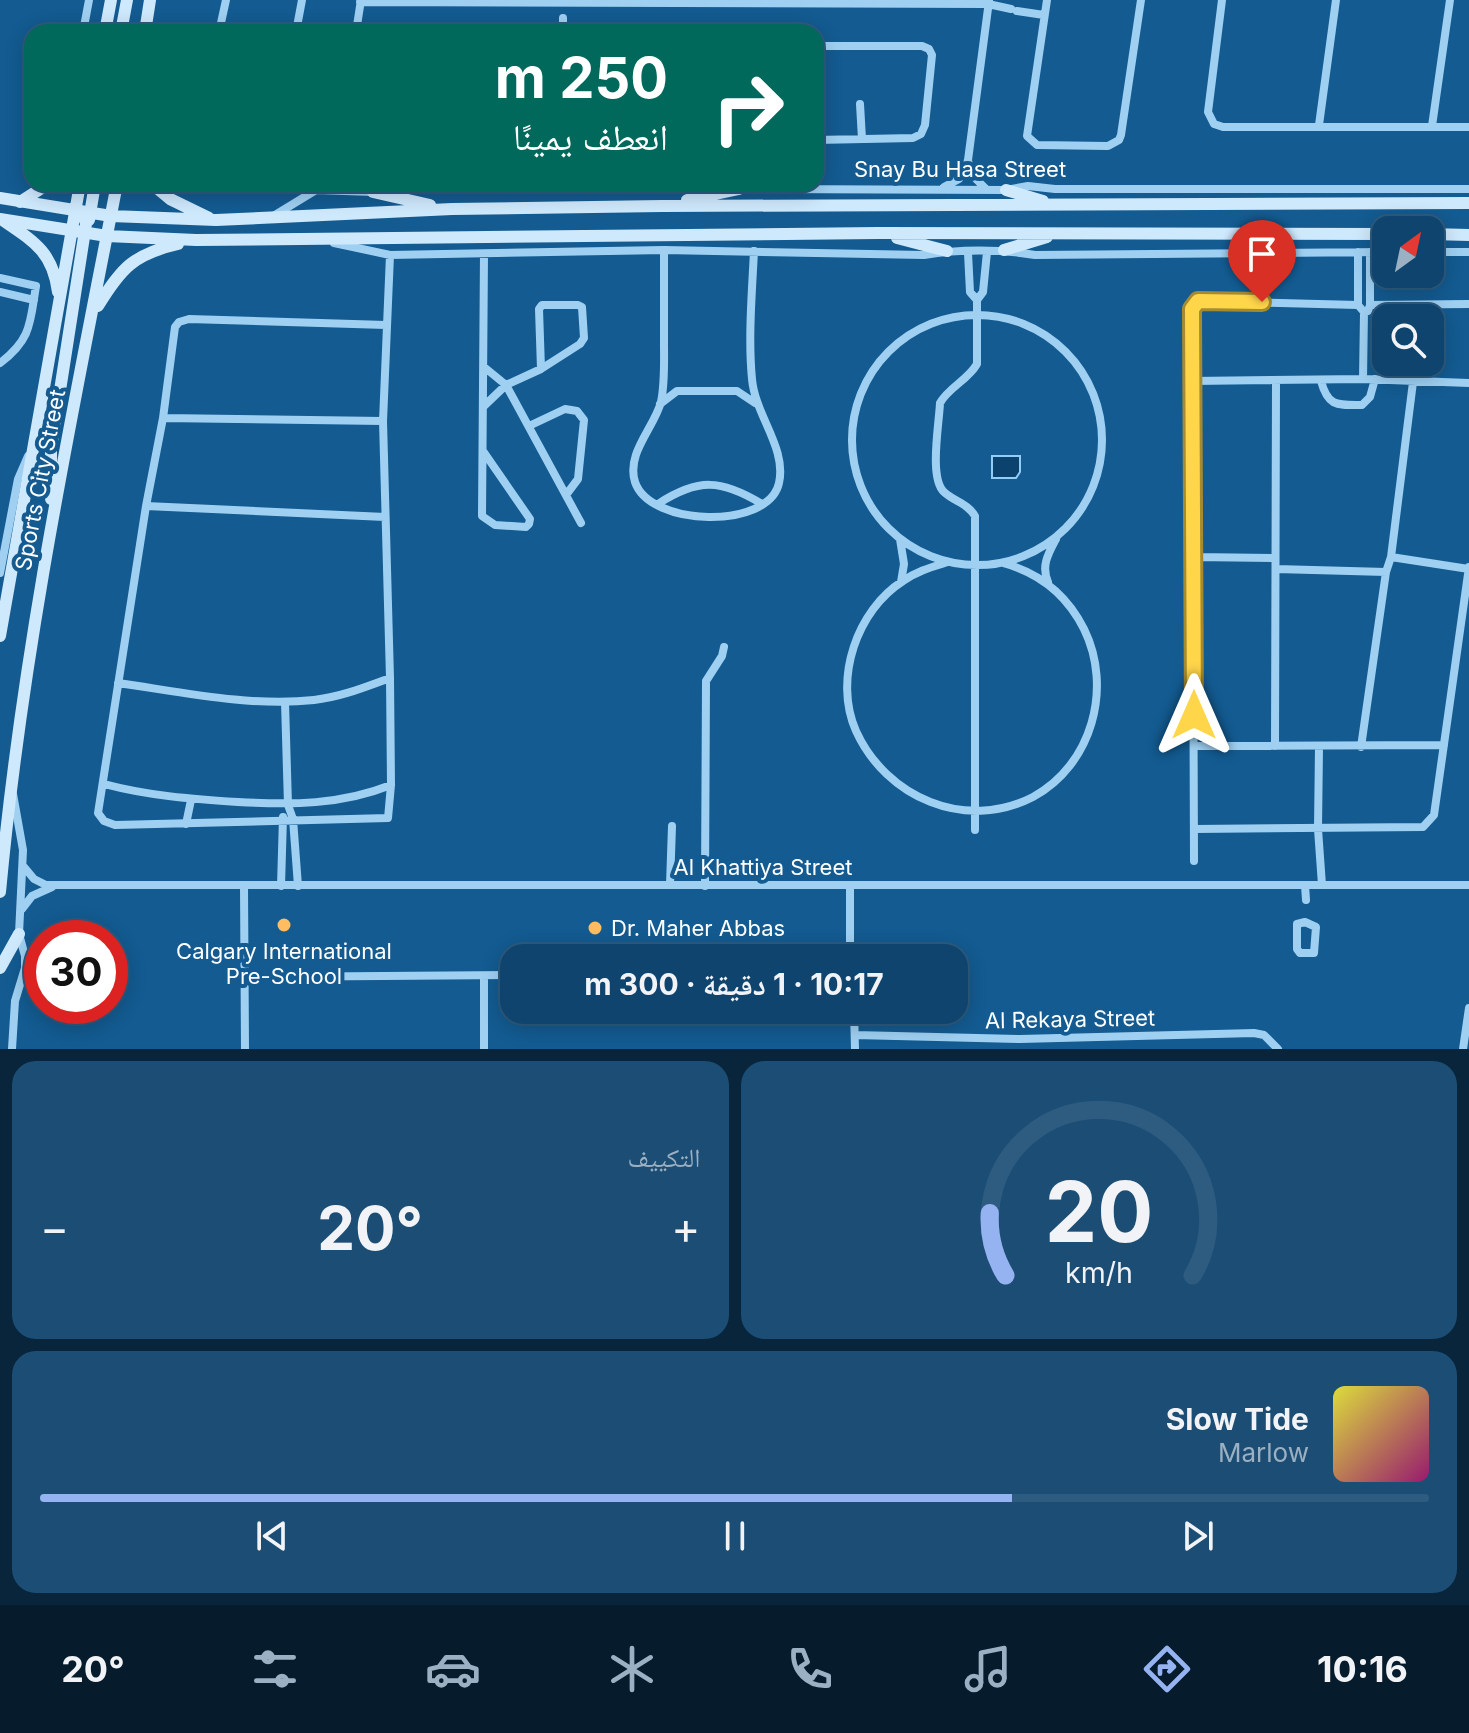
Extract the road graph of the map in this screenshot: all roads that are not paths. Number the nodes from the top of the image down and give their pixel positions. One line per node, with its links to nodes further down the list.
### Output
1 (89, 0): 18 (street)
2 (103, 0): 19 (street)
3 (111, 0): 20 (street)
4 (127, 0): 21 (street)
5 (150, 0): 22 (street)
6 (226, 0): 23 (street)
7 (302, 0): 24 (street)
8 (678, 0): 14 (street); 15 (street)
9 (1047, 0): 16 (street)
10 (1141, 0): 16 (street)
11 (1222, 0): 29 (street)
12 (1336, 0): 29 (street)
13 (1450, 0): 30 (street)
14 (360, 1): 25 (street)
15 (988, 2): 16 (street); 34 (street)
16 (1044, 15)
17 (563, 18): 26 (street)
18 (84, 24)
19 (105, 24)
20 (107, 24)
21 (122, 24)
22 (146, 24)
23 (221, 24)
24 (298, 24)
25 (357, 24)
26 (563, 24)
27 (824, 46): 32 (street)
28 (860, 104): 32 (street)
29 (1319, 125): 30 (street)
30 (1432, 126): 31 (street)
31 (1469, 127)
32 (862, 139): 33 (street)
33 (824, 140)
34 (968, 160): 37 (street); 38 (street)
35 (824, 187): 37 (street, Snay Bu Hasa Street)
36 (1467, 187): 39 (street, Snay Bu Hasa Street)
37 (936, 189): 38 (street, Snay Bu Hasa Street)
38 (987, 190): 39 (street, Snay Bu Hasa Street)
39 (1006, 190): 53 (street)
40 (36, 192): 50 (street)
41 (79, 192): 55 (street, Sports City Street)
42 (94, 192): 56 (street)
43 (116, 192): 57 (street, Sports City Street)
44 (162, 192): 60 (street)
45 (311, 192): 59 (street, Snay Bu Hasa Street)
46 (356, 192): 47 (street, Snay Bu Hasa Street)
47 (373, 192): 54 (street)
48 (725, 192): 52 (street)
49 (0, 198): 50 (street, Snay Bu Hasa Street)
50 (20, 202): 55 (street, Snay Bu Hasa Street)
51 (1469, 203): 53 (street, Snay Bu Hasa Street)
52 (662, 206): 53 (street, Snay Bu Hasa Street); 54 (street, Snay Bu Hasa Street)
53 (1066, 206)
54 (452, 209): 59 (street, Snay Bu Hasa Street)
55 (76, 211): 56 (street, Snay Bu Hasa Street); 61 (street, Sports City Street)
56 (91, 213): 57 (street, Snay Bu Hasa Street); 67 (street)
57 (111, 216): 60 (street, Snay Bu Hasa Street); 67 (street, Sports City Street)
58 (1, 219): 61 (street); 87 (street)
59 (269, 219): 60 (street, Snay Bu Hasa Street)
60 (216, 220)
61 (79, 231): 67 (street); 87 (street, Sports City Street); 119 (street)
62 (878, 233): 63 (street); 68 (street); 73 (street)
63 (1060, 233): 64 (street); 71 (street)
64 (1372, 234)
65 (1444, 234): 66 (street)
66 (1469, 235)
67 (107, 236): 69 (street); 90 (street, Sports City Street)
68 (314, 238): 69 (street); 81 (street)
69 (196, 240): 90 (street)
70 (664, 250): 72 (street); 80 (street); 96 (street)
71 (1004, 250): 74 (street); 75 (street)
72 (754, 251): 73 (street); 95 (street)
73 (947, 251): 79 (street)
74 (987, 252): 79 (street); 85 (street)
75 (1358, 252): 76 (street); 88 (street)
76 (1370, 252): 88 (street)
77 (1444, 252): 78 (street)
78 (1469, 252)
79 (968, 253): 85 (street)
80 (484, 254): 81 (street); 93 (street)
81 (390, 255): 91 (street)
82 (0, 278): 84 (street)
83 (0, 292): 84 (street)
84 (34, 300): 92 (street)
85 (977, 300): 89 (street)
86 (1469, 304): 88 (street)
87 (59, 305): 113 (street, Sports City Street)
88 (1364, 307): 97 (street); 99 (street)
89 (978, 315): 122 (street); 123 (street); 129 (street)
90 (93, 316): 119 (street, Sports City Street)
91 (386, 325): 110 (street); 111 (street)
92 (0, 363)
93 (484, 367): 104 (street); 109 (street)
94 (541, 369): 94 (street); 104 (street)
95 (751, 377): 106 (street); 107 (street)
96 (664, 378): 105 (street); 108 (street)
97 (1363, 379): 98 (street); 100 (street)
98 (1375, 379): 100 (street); 102 (street)
99 (1192, 381): 101 (street); 124 (street)
100 (1321, 381): 101 (street)
101 (1276, 382): 126 (street)
102 (1413, 382): 103 (street); 125 (street)
103 (1469, 383)
104 (506, 385): 109 (street); 112 (street)
105 (677, 391): 106 (street); 108 (street)
106 (737, 391): 107 (street)
107 (755, 403): 117 (street)
108 (660, 404): 116 (street)
109 (484, 406): 114 (street)
110 (163, 418): 111 (street); 118 (street)
111 (383, 421): 120 (street)
112 (529, 426): 115 (street); 115 (street)
113 (32, 448): 133 (street); 136 (street, Sports City Street)
114 (483, 451): 114 (street)
115 (566, 495): 121 (street)
116 (658, 504): 117 (street); 117 (street)
117 (762, 504)
118 (146, 506): 120 (street); 139 (street)
119 (52, 512): 146 (street, Sports City Street)
120 (385, 517): 138 (street)
121 (581, 523)
122 (1058, 535): 128 (street); 135 (street)
123 (899, 539): 127 (street); 134 (street)
124 (1195, 557): 126 (street); 142 (street)
125 (1391, 557): 130 (street); 132 (street)
126 (1275, 558): 131 (street)
127 (949, 562): 129 (street); 134 (street)
128 (1002, 563): 129 (street); 135 (street)
129 (977, 564): 151 (street)
130 (1469, 568): 141 (street)
131 (1276, 569): 132 (street); 143 (street)
132 (1386, 572): 145 (street)
133 (0, 573)
134 (901, 582): 151 (street)
135 (1049, 584): 151 (street)
136 (0, 636)
137 (724, 647): 170 (street)
138 (390, 678): 140 (street); 148 (street)
139 (118, 683): 140 (street); 147 (street)
140 (285, 702): 150 (street)
141 (1444, 745): 145 (street); 157 (street)
142 (1194, 746): 143 (street); 156 (street)
143 (1275, 746): 144 (street)
144 (1319, 747): 145 (street); 157 (street)
145 (1361, 747)
146 (10, 784): 160 (street, Sports City Street); 171 (street, Sports City Street)
147 (104, 784): 149 (street); 154 (street)
148 (391, 785): 150 (street); 152 (street)
149 (191, 800): 150 (street); 154 (street)
150 (288, 805): 152 (street); 153 (street)
151 (975, 810): 158 (street)
152 (293, 819): 153 (street); 169 (street)
153 (282, 820): 154 (street); 168 (street)
154 (186, 824)
155 (672, 826): 162 (street)
156 (1194, 829): 157 (street); 159 (street)
157 (1318, 829): 165 (street)
158 (975, 830)
159 (1194, 861)
160 (24, 867): 161 (street, Al Khattiya Street); 173 (street, Sports City Street)
161 (56, 885): 167 (street, Al Khattiya Street); 173 (street)
162 (670, 885): 169 (street, Al Khattiya Street); 170 (street, Al Khattiya Street)
163 (850, 885): 164 (street, Al Khattiya Street); 170 (street, Al Khattiya Street); 177 (street)
164 (1305, 885): 165 (street, Al Khattiya Street); 172 (street)
165 (1322, 885): 166 (street, Al Khattiya Street)
166 (1469, 885)
167 (244, 886): 168 (street, Al Khattiya Street); 181 (street)
168 (281, 886): 169 (street, Al Khattiya Street)
169 (298, 886)
170 (705, 886)
171 (0, 892)
172 (1306, 900)
173 (20, 911): 176 (street, Sports City Street)
174 (1306, 911): 175 (street)
175 (1305, 922)
176 (19, 934): 178 (street); 185 (street, Sports City Street)
177 (850, 944)
178 (0, 968)
179 (500, 975): 180 (street)
180 (484, 976): 181 (street); 187 (street)
181 (245, 977): 186 (street)
182 (1469, 1008): 190 (street)
183 (855, 1024): 184 (street)
184 (855, 1035): 188 (street); 189 (street, Al Rekaya Street)
185 (12, 1049)
186 (245, 1049)
187 (484, 1049)
188 (855, 1049)
189 (1278, 1049)
190 (1463, 1049)

